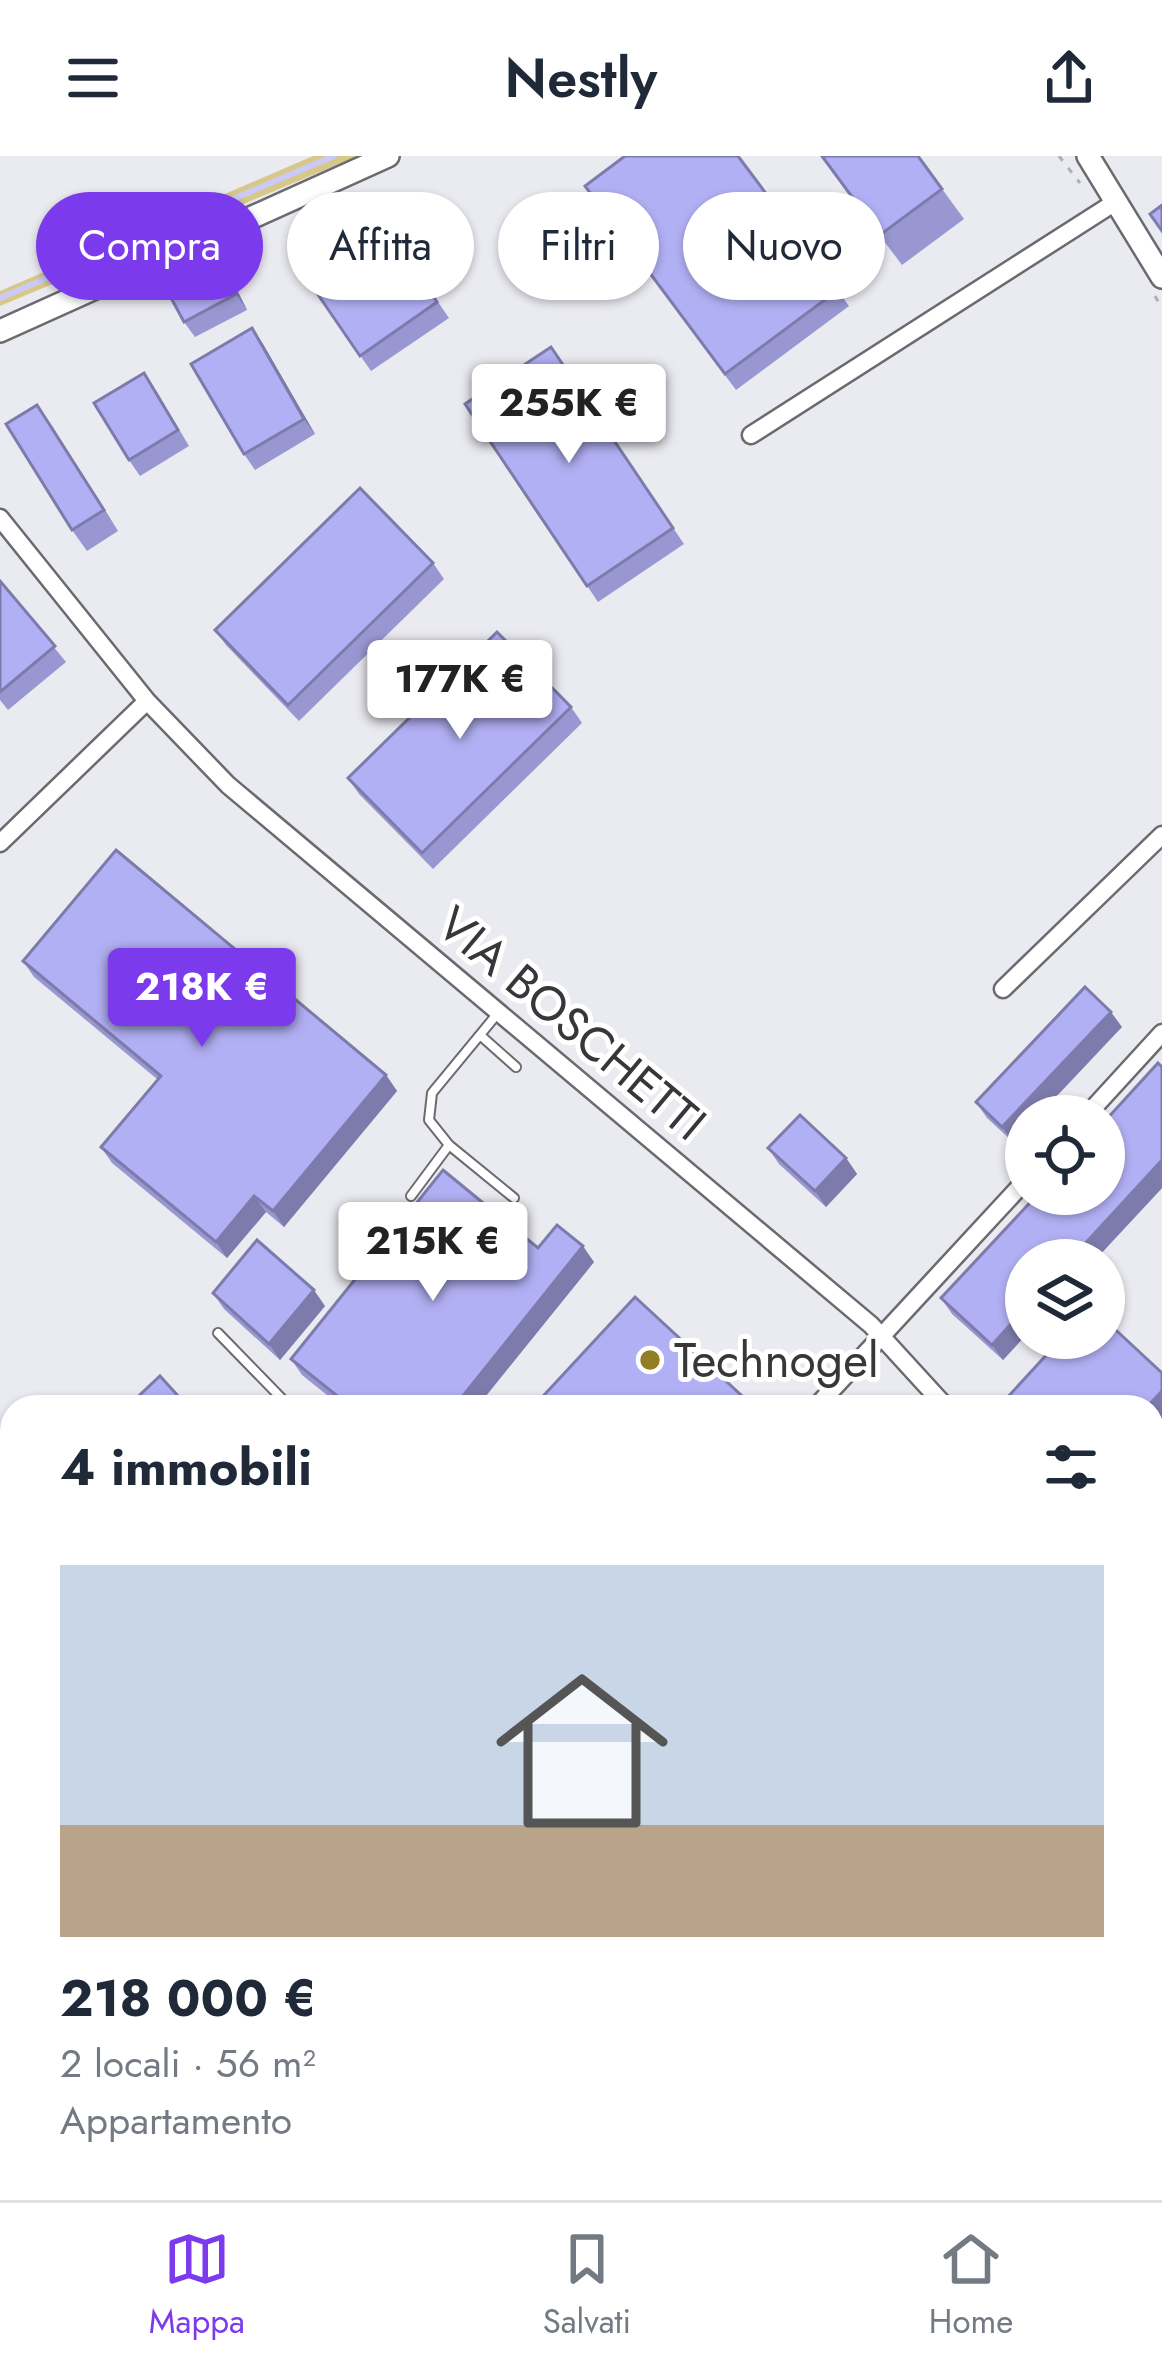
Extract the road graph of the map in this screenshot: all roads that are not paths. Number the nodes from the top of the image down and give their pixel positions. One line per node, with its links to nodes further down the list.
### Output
1 (388, 156): 5 (street)
2 (1088, 156): 3 (street)
3 (1117, 201): 4 (street); 6 (street)
4 (1162, 278)
5 (0, 331)
6 (751, 435)
7 (0, 518): 8 (street, VIA BOSCHETTI)
8 (146, 701): 10 (street); 12 (street, VIA BOSCHETTI)
9 (1162, 835): 11 (street)
10 (0, 843)
11 (1003, 989)
12 (499, 1012): 13 (lane); 22 (street, VIA BOSCHETTI)
13 (480, 1034): 15 (lane); 17 (lane)
14 (1162, 1034): 16 (street)
15 (516, 1067)
16 (1105, 1095)
17 (448, 1145): 18 (lane); 19 (lane)
18 (411, 1196)
19 (514, 1198)
20 (1005, 1203): 22 (street)
21 (218, 1333): 23 (lane)
22 (882, 1336): 24 (street); 25 (street, VIA BOSCHETTI)
23 (278, 1395)
24 (827, 1395)
25 (935, 1395)

